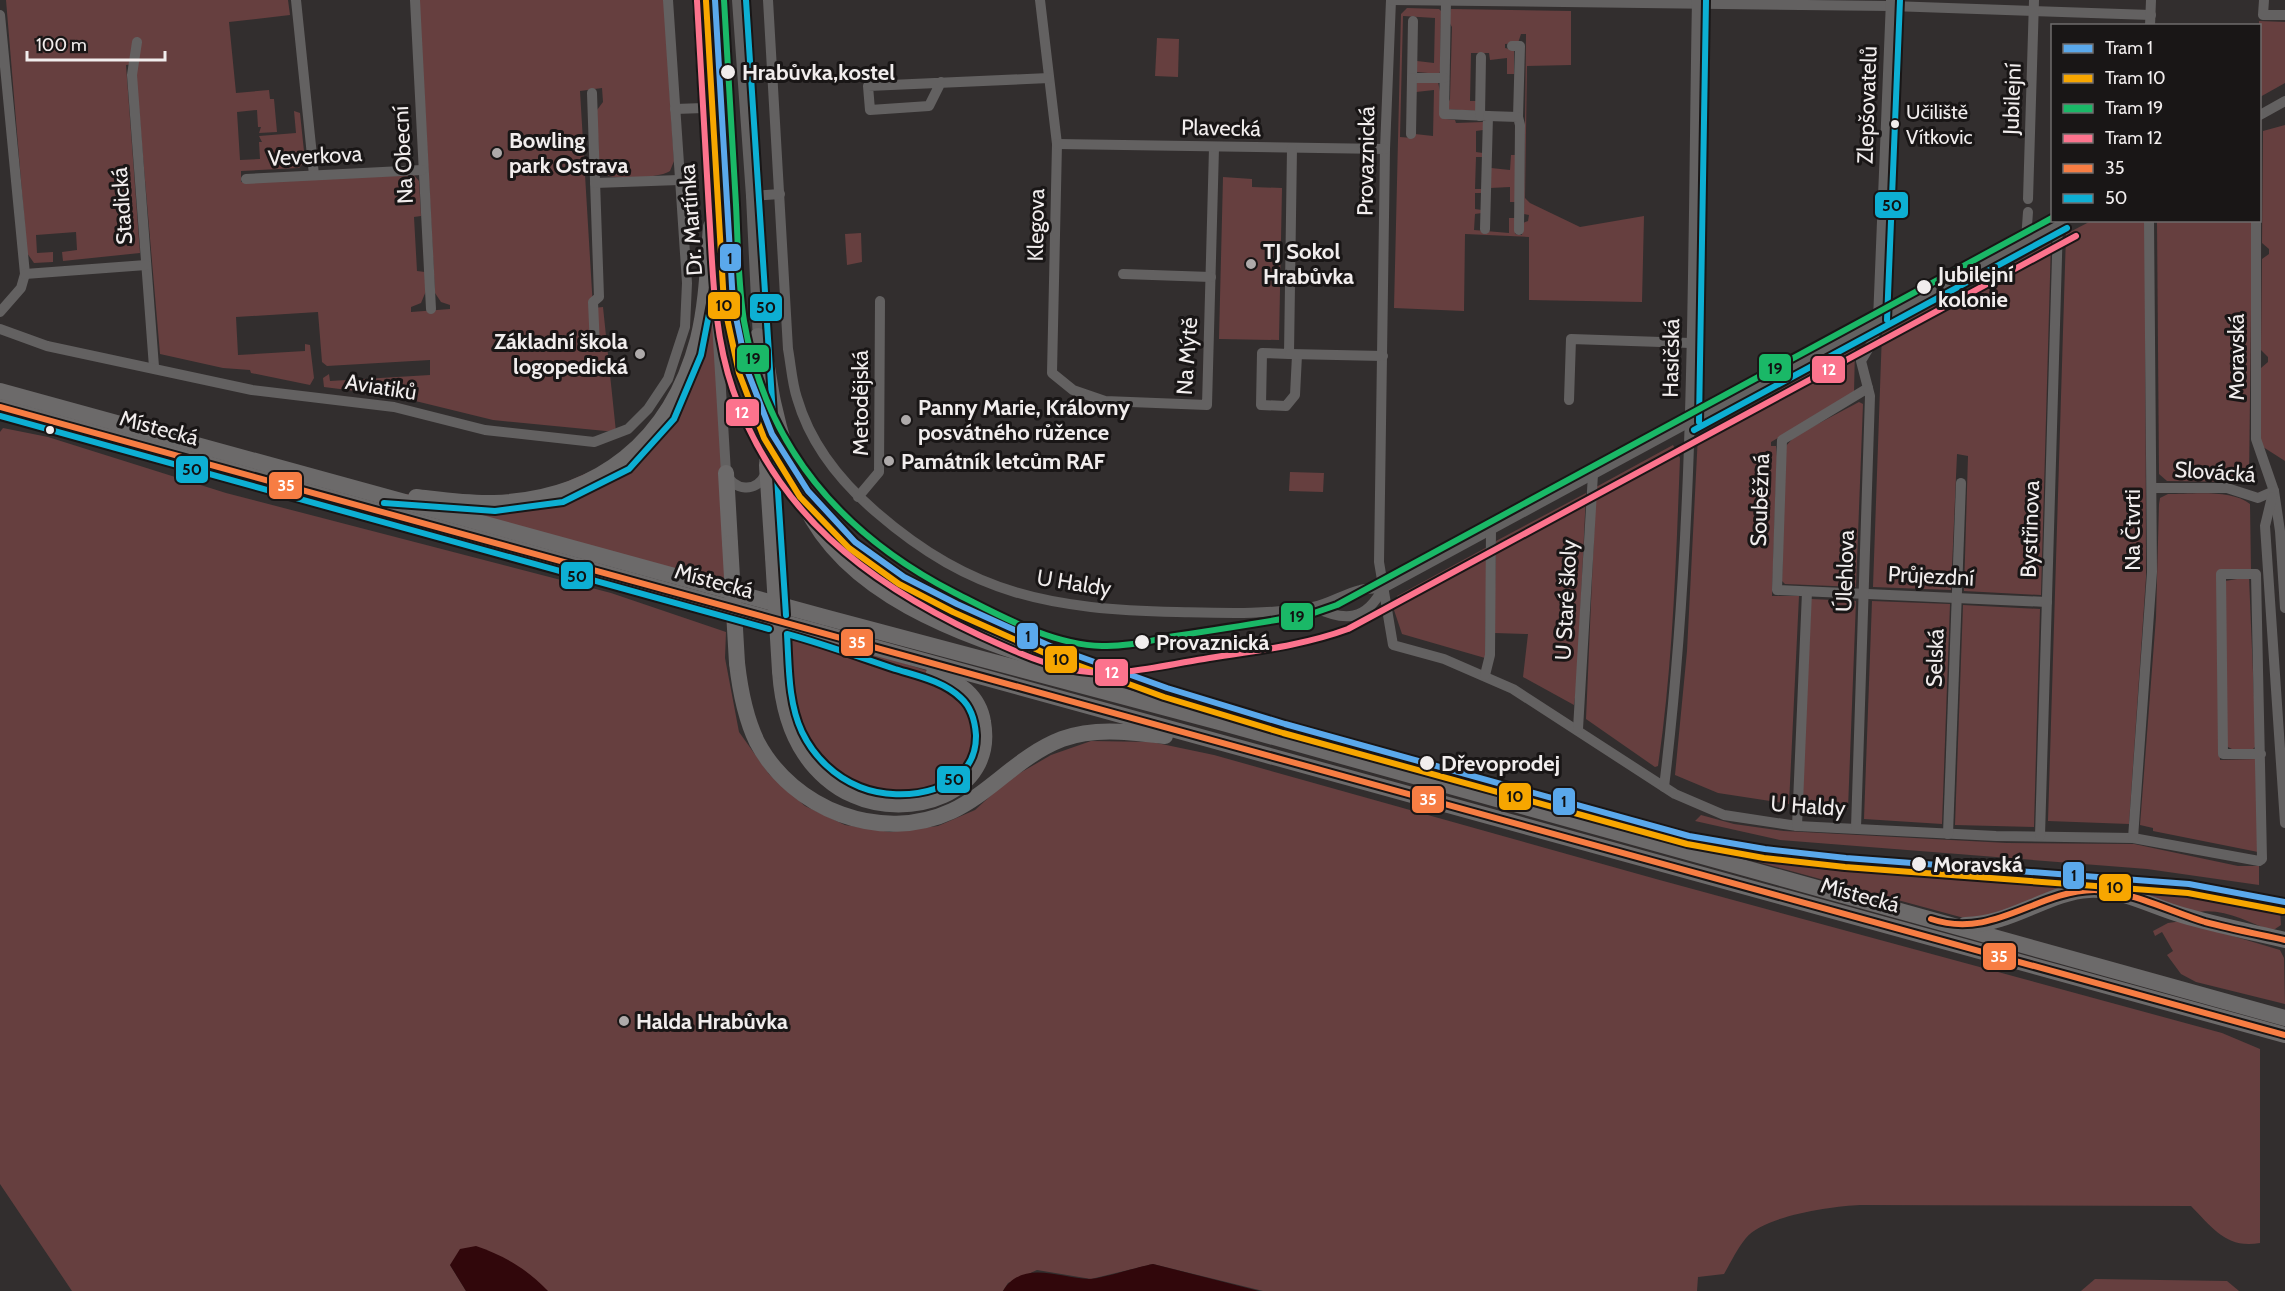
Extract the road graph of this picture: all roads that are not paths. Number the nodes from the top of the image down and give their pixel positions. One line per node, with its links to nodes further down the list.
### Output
1 (296, 0): 39 (street)
2 (415, 0): 38 (street, Na Obecní)
3 (668, 0): 29 (street, Aviatiků)
4 (697, 0): 28 (street, Dr. Martínka)
5 (736, 0): 44 (street)
6 (768, 0): 43 (street)
7 (1040, 0): 22 (street, Klegova)
8 (1391, 0): 11 (street); 37 (street, Provaznická)
9 (2151, 0): 17 (street)
10 (2264, 0): 16 (street)
11 (1446, 1): 12 (street); 24 (street)
12 (1697, 3): 13 (street); 64 (street, Hasičská)
13 (1891, 3): 14 (street); 61 (street, Zlepšovatelů)
14 (2034, 5): 17 (street); 45 (street, Jubilejní)
15 (0, 15): 55 (street)
16 (2285, 15)
17 (2151, 20)
18 (1413, 21): 23 (street)
19 (137, 42): 54 (street, Stadická)
20 (1512, 46): 32 (street)
21 (1481, 57): 31 (street)
22 (1049, 78): 25 (street); 34 (street, Klegova)
23 (1412, 78): 24 (street); 33 (street)
24 (1444, 78): 31 (street)
25 (942, 82): 25 (street)
26 (592, 93): 42 (street)
27 (2285, 101): 30 (street)
28 (704, 108): 29 (street); 50 (street, Dr. Martínka)
29 (675, 109): 41 (street, Aviatiků)
30 (2261, 114)
31 (1484, 116): 32 (street); 51 (street)
32 (1518, 117): 52 (street)
33 (1411, 134)
34 (1057, 144): 35 (street, Plavecká); 69 (street, Klegova)
35 (1214, 148): 36 (street, Plavecká); 57 (street, Na Mýtě)
36 (1292, 148): 37 (street, Plavecká); 66 (street)
37 (1385, 149): 67 (street, Provaznická)
38 (422, 170): 39 (street, Veverkova); 59 (street, Na Obecní)
39 (314, 175): 40 (street, Veverkova)
40 (246, 179)
41 (679, 180): 42 (street); 68 (street, Aviatiků)
42 (595, 183): 65 (street)
43 (780, 194): 44 (street); 82 (street)
44 (751, 196): 63 (street)
45 (2028, 200)
46 (2028, 212): 53 (street)
47 (2060, 222): 53 (street); 89 (street, Bystřinova)
48 (2149, 222): 79 (street, Na Čtvrti)
49 (2256, 222): 80 (street, Moravská)
50 (711, 226): 76 (street, Dr. Martínka); 81 (highway)
51 (1485, 229)
52 (1519, 230)
53 (2026, 240): 61 (street)
54 (146, 265): 55 (street); 68 (street, Stadická)
55 (25, 274): 60 (street)
56 (1123, 274): 57 (street)
57 (1211, 277): 69 (street, Na Mýtě)
58 (879, 301): 82 (street, Metodějská)
59 (431, 309)
60 (0, 312)
61 (1878, 320): 70 (street, Úlehlova); 74 (street)
62 (0, 329): 68 (street, Aviatiků)
63 (758, 336): 75 (street); 95 (highway)
64 (1691, 343): 72 (street); 74 (street, Hasičská)
65 (595, 347)
66 (1293, 354): 66 (street); 67 (street)
67 (1383, 356): 84 (street, Provaznická)
68 (154, 367)
69 (1052, 373)
70 (1868, 388): 85 (street, Souběžná); 87 (street, Úlehlova)
71 (0, 391): 81 (highway, Místecká)
72 (1569, 400)
73 (0, 407): 92 (highway, Místecká)
74 (1690, 422): 77 (street); 99 (street, Hasičská)
75 (767, 465): 76 (street); 92 (highway, bridge)
76 (726, 473): 97 (highway, bridge)
77 (1593, 474): 83 (street); 96 (street, U Staré školy)
78 (1961, 483): 88 (street, Selská)
79 (2152, 488): 80 (street, Slovácká); 105 (street, Na Čtvrti)
80 (2274, 491): 91 (street, Moravská); 100 (street)
81 (368, 492): 95 (highway, Místecká)
82 (858, 497): 90 (street, U Haldy)
83 (1491, 529): 84 (street); 94 (street)
84 (1383, 588): 90 (street, U Haldy); 90 (street, U Haldy); 93 (street, Provaznická)
85 (1777, 590): 86 (street, Průjezdní)
86 (1807, 592): 87 (street, Průjezdní); 101 (street)
87 (1864, 593): 88 (street, Průjezdní); 102 (street, Úlehlova)
88 (1957, 596): 89 (street, Průjezdní); 103 (street, Selská)
89 (2047, 602): 104 (street, Bystřinova)
90 (1314, 607)
91 (2285, 608)
92 (817, 633): 97 (highway, Místecká)
93 (1393, 645): 94 (street, U Haldy)
94 (1485, 675): 96 (street, U Haldy)
95 (1223, 723): 106 (highway, Místecká)
96 (1578, 729): 99 (street, U Haldy)
97 (1222, 743): 109 (highway, Místecká)
98 (2261, 754): 98 (street); 105 (street, U Haldy)
99 (1664, 787): 101 (street, U Haldy)
100 (2285, 822)
101 (1797, 826): 102 (street, U Haldy)
102 (1856, 828): 103 (street, U Haldy)
103 (1948, 834): 104 (street, U Haldy)
104 (2040, 836): 105 (street, U Haldy)
105 (2133, 838)
106 (1946, 924): 107 (highway); 108 (highway, Místecká)
107 (2285, 940)
108 (2285, 1018)
109 (2285, 1035)

